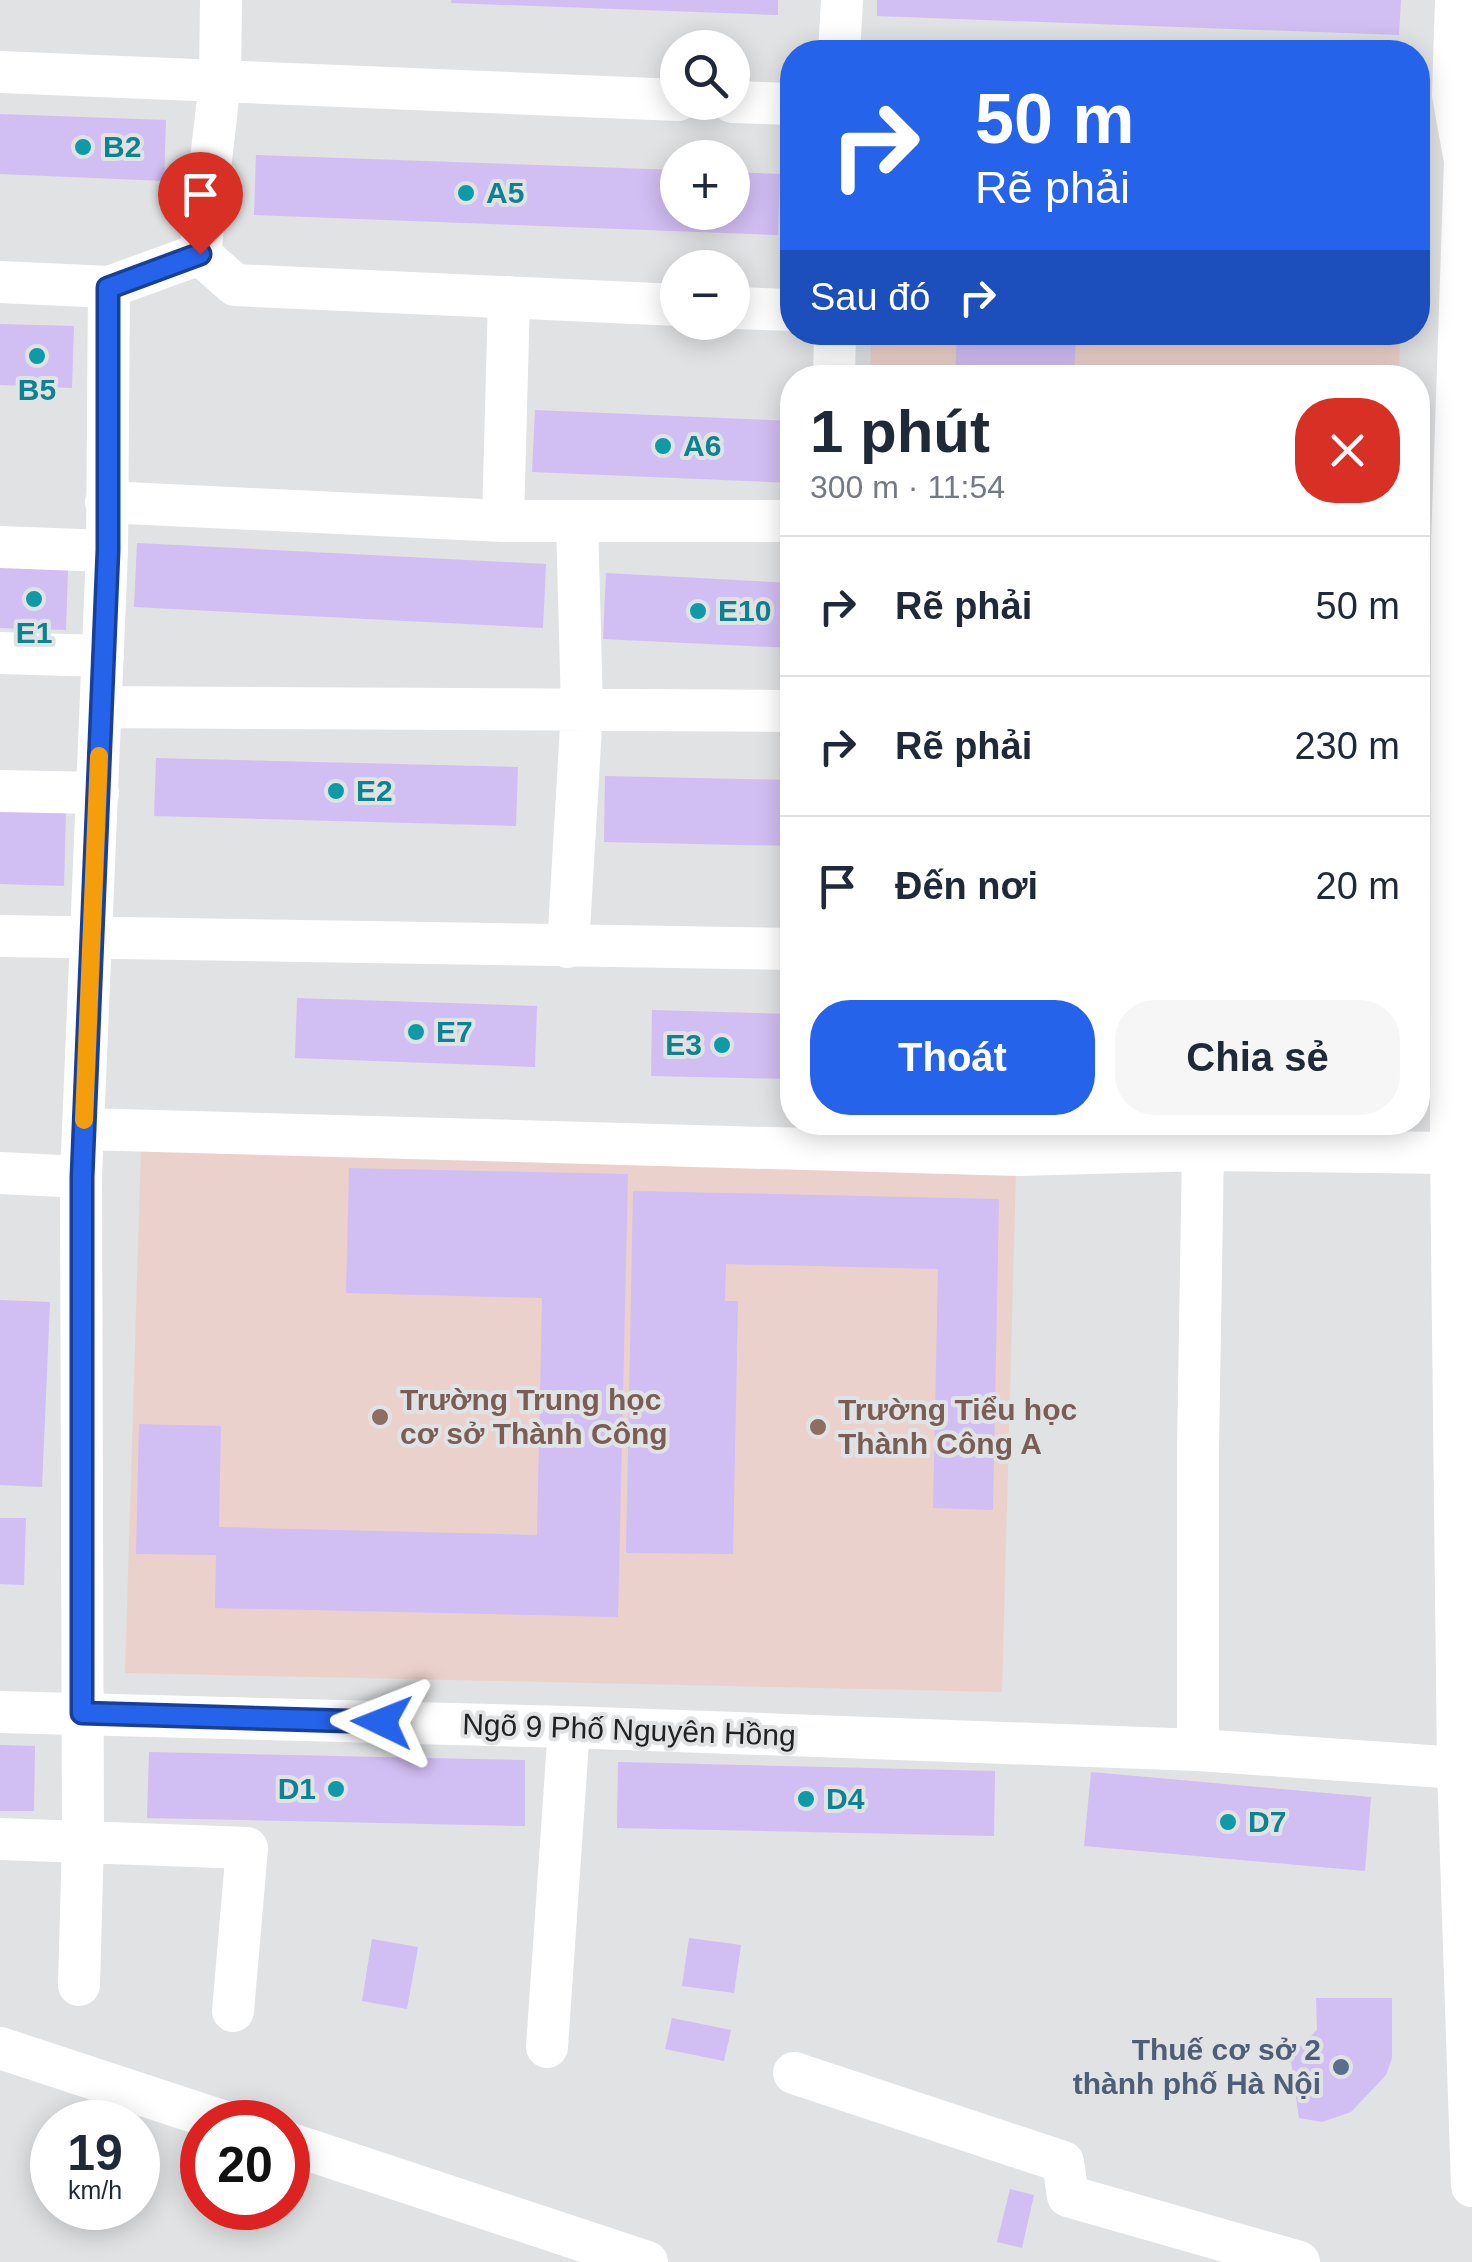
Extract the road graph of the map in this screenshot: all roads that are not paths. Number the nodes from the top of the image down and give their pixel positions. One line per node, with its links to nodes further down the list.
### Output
1 (222, 0): 6 (street)
2 (842, 0): 4 (street)
3 (1456, 0): 7 (street)
4 (840, 40)
5 (0, 72): 6 (street)
6 (220, 82): 8 (street); 12 (street)
7 (1435, 94): 11 (street)
8 (660, 99)
9 (750, 103): 10 (street)
10 (780, 104)
11 (1468, 160): 23 (street)
12 (200, 254): 14 (street); 15 (street)
13 (0, 282): 14 (street)
14 (108, 288): 19 (street)
15 (508, 297): 16 (street); 20 (street)
16 (660, 304)
17 (750, 309): 18 (street)
18 (780, 310)
19 (106, 502): 20 (street); 25 (street)
20 (503, 521): 21 (street)
21 (577, 521): 22 (street); 29 (street)
22 (780, 521)
23 (1447, 544): 37 (street)
24 (0, 546): 25 (street)
25 (108, 550): 27 (street)
26 (0, 653): 27 (street)
27 (103, 656): 28 (street)
28 (101, 708): 29 (street); 32 (street)
29 (582, 710): 30 (street); 35 (street)
30 (780, 710)
31 (0, 791): 32 (street)
32 (98, 793): 34 (street)
33 (0, 936): 34 (street)
34 (92, 939): 35 (street); 39 (street)
35 (568, 947): 36 (street)
36 (780, 949)
37 (1434, 956): 38 (street)
38 (1461, 1098): 41 (street)
39 (84, 1129): 40 (street); 43 (street)
40 (1203, 1150): 41 (street); 48 (street)
41 (1451, 1153): 44 (street)
42 (0, 1174): 43 (street)
43 (82, 1177): 46 (street)
44 (1464, 1645): 49 (street)
45 (0, 1712): 46 (street, Ngõ 9 Phố Nguyên Hồng)
46 (82, 1713): 47 (street, Ngõ 9 Phố Nguyên Hồng); 51 (street)
47 (569, 1727): 48 (street, Ngõ 9 Phố Nguyên Hồng); 54 (street)
48 (1198, 1750): 49 (street, Ngõ 9 Phố Nguyên Hồng)
49 (1458, 1768): 59 (street)
50 (0, 1839): 51 (street)
51 (84, 1840): 52 (street); 53 (street)
52 (80, 1985)
53 (233, 2011)
54 (547, 2047)
55 (0, 2048): 57 (street)
56 (794, 2073): 61 (street)
57 (180, 2107)
58 (310, 2150): 60 (street)
59 (1472, 2186)
60 (647, 2262)
61 (1300, 2262)

